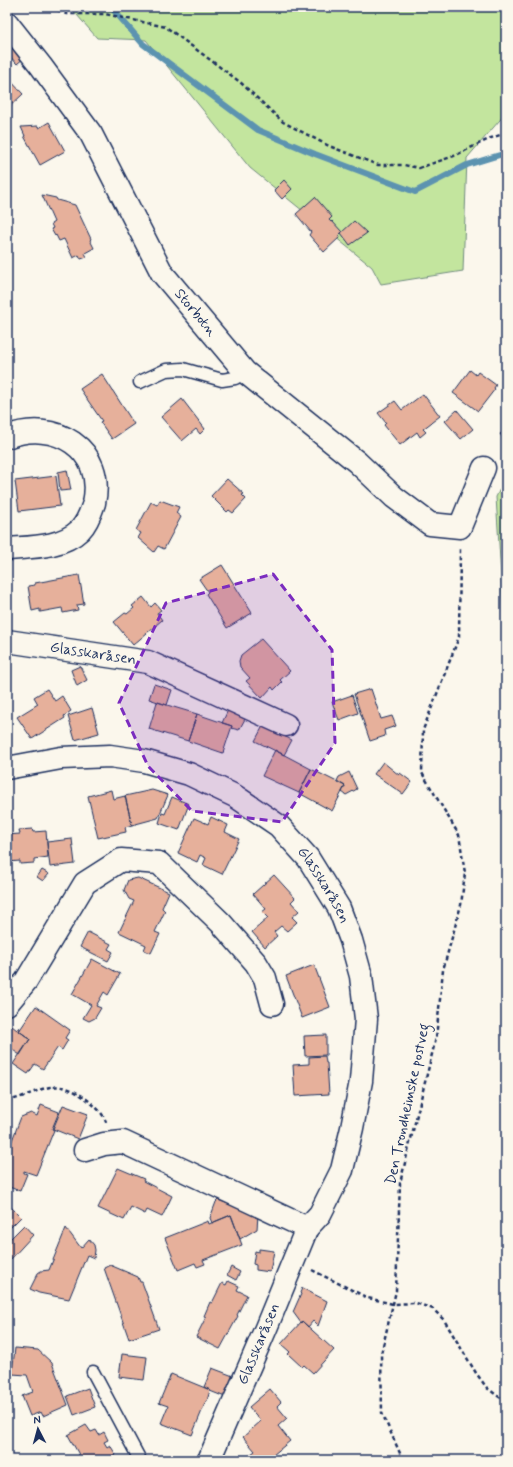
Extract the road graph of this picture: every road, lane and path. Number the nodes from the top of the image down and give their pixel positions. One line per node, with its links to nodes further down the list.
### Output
1 (52, 7): 3 (path)
2 (7, 23): 4 (street, Storbotn)
3 (506, 133)
4 (245, 372): 5 (lane); 8 (street, Storbotn)
5 (140, 382)
6 (7, 437): 9 (street)
7 (484, 468): 8 (street)
8 (460, 527): 20 (path, Den Trondheimske postveg)
9 (7, 549)
10 (7, 641): 11 (street, Glasskaråsen)
11 (286, 725)
12 (7, 768): 18 (street, Glasskaråsen)
13 (7, 1004): 14 (street)
14 (272, 1004)
15 (7, 1101): 16 (path)
16 (112, 1144): 17 (street); 18 (street)
17 (85, 1150)
18 (307, 1228): 19 (street, Glasskaråsen)
19 (297, 1251): 20 (path); 24 (street, Glasskaråsen)
20 (393, 1304): 22 (path); 25 (path, Den Trondheimske postveg)
21 (93, 1372): 23 (lane)
22 (506, 1402)
23 (140, 1460)
24 (209, 1460)
25 (403, 1460)

